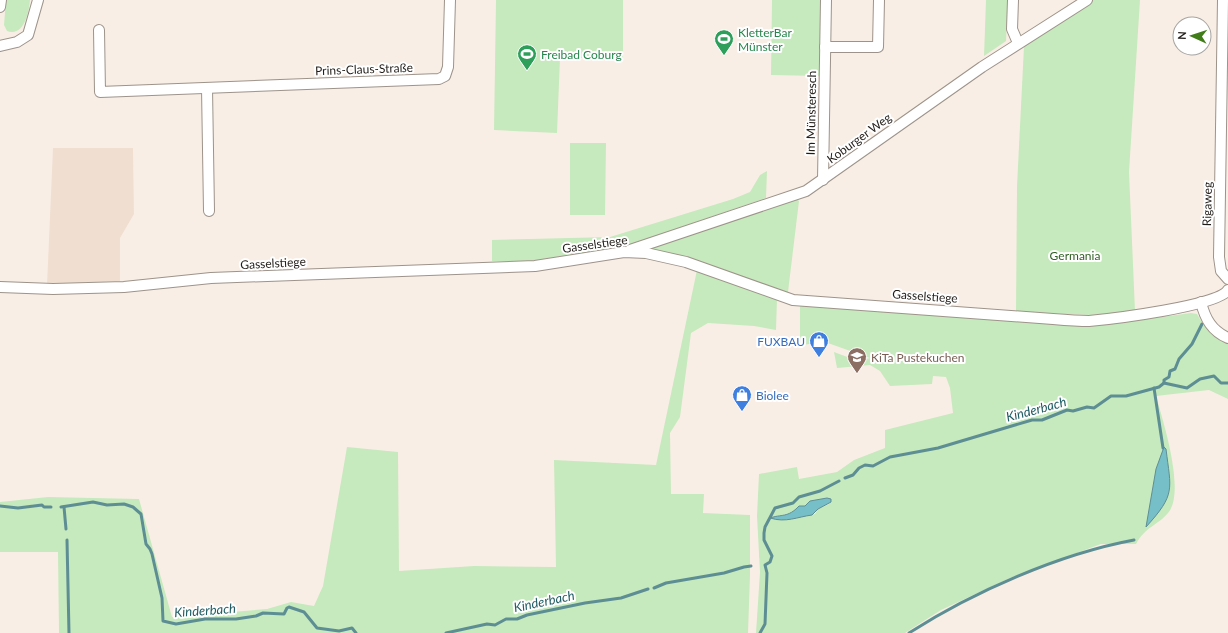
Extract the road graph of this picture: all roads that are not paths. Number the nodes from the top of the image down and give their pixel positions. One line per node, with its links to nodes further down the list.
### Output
1 (1, 0): 9 (street)
2 (38, 0): 12 (street)
3 (450, 0): 14 (street, Prins-Claus-Straße)
4 (826, 0): 13 (street, Im Münsteresch)
5 (879, 0): 13 (street)
6 (1012, 0): 11 (street)
7 (1087, 0): 11 (street, Koburger Weg)
8 (1223, 0): 15 (street, Rigaweg)
9 (0, 7)
10 (99, 30): 14 (street, Prins-Claus-Straße)
11 (1018, 44): 16 (street, Koburger Weg)
12 (0, 46)
13 (825, 47): 16 (street, Im Münsteresch)
14 (206, 88): 17 (street)
15 (1224, 127): 19 (street, Rigaweg)
16 (823, 180): 18 (street, Koburger Weg)
17 (209, 211)
18 (624, 252): 20 (street, Gasselstiege); 22 (street, Gasselstiege)
19 (1228, 279)
20 (0, 287)
21 (1228, 290): 22 (street, Gasselstiege)
22 (1201, 302): 23 (street)
23 (1228, 338)

